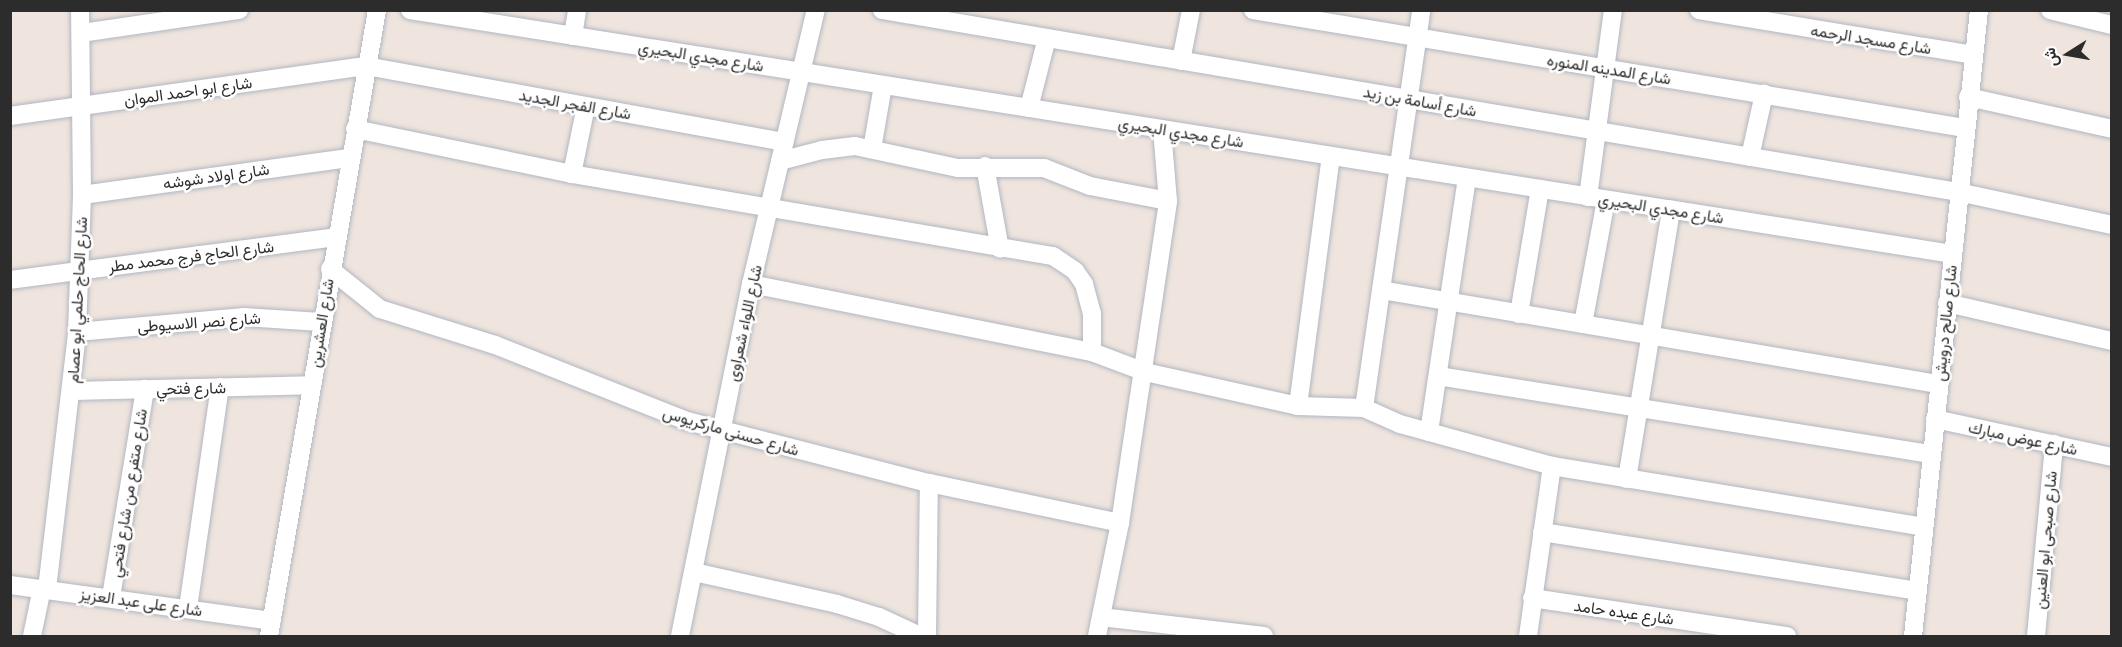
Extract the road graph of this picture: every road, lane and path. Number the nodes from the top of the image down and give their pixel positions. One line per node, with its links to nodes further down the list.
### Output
1 (80, 10): 17 (street, شارع الحاج حلمي ابو عصام)
2 (238, 10): 17 (street)
3 (377, 10): 23 (street, شارع العشرين)
4 (410, 10): 18 (street, شارع مجدي البحيري)
5 (577, 10): 18 (street)
6 (816, 10): 25 (street, شارع اللواء شعراوى)
7 (882, 10): 19 (street, شارع أسامة بن زيد)
8 (1191, 10): 22 (street)
9 (1253, 10): 20 (street, شارع المدينه المنوره)
10 (1421, 10): 20 (street)
11 (1613, 10): 24 (street)
12 (1979, 10): 21 (street, شارع صالح درويش)
13 (2050, 10): 16 (street)
14 (1709, 11): 15 (street, شارع مسجد الرحمه)
15 (1776, 17): 21 (street, شارع مسجد الرحمه)
16 (2112, 25)
17 (81, 33): 30 (street, شارع الحاج حلمي ابو عصام)
18 (573, 36): 25 (street, شارع مجدي البحيري)
19 (1047, 38): 22 (street, شارع أسامة بن زيد); 32 (street)
20 (1417, 38): 24 (street, شارع المدينه المنوره); 29 (street)
21 (1973, 56): 28 (street, شارع صالح درويش)
22 (1181, 61): 29 (street, شارع أسامة بن زيد)
23 (366, 66): 30 (street, شارع ابو احمد الموان); 31 (street, شارع الفجر الجديد); 35 (street, شارع العشرين)
24 (1605, 68): 27 (street, شارع المدينه المنوره); 38 (street)
25 (801, 72): 26 (street, شارع مجدي البحيري); 39 (street, شارع اللواء شعراوى)
26 (883, 85): 32 (street, شارع مجدي البحيري); 40 (street)
27 (1764, 94): 34 (street, شارع المدينه المنوره); 42 (street)
28 (1968, 97): 34 (street, شارع صالح درويش); 37 (street)
29 (1408, 99): 38 (street, شارع أسامة بن زيد); 46 (street)
30 (82, 106): 33 (street, شارع ابو احمد الموان); 51 (street, شارع الحاج حلمي ابو عصام)
31 (586, 106): 39 (street, شارع الفجر الجديد); 47 (street)
32 (1029, 108): 36 (street, شارع مجدي البحيري)
33 (10, 116)
34 (1965, 128): 50 (street, شارع صالح درويش)
35 (355, 129): 43 (street, شارع العشرين); 47 (street)
36 (1162, 129): 41 (street, شارع مجدي البحيري); 53 (street)
37 (2112, 129)
38 (1597, 131): 42 (street, شارع أسامة بن زيد); 52 (street)
39 (784, 142): 44 (street, شارع اللواء شعراوى)
40 (872, 149): 44 (street); 45 (street)
41 (1331, 156): 46 (street, شارع مجدي البحيري); 81 (street)
42 (1750, 157): 50 (street, شارع أسامة بن زيد)
43 (350, 158): 51 (street, شارع اولاد شوشه); 57 (street, شارع العشرين)
44 (780, 161): 54 (street, شارع اللواء شعراوى)
45 (985, 166): 53 (street); 58 (street)
46 (1399, 167): 48 (street, شارع مجدي البحيري); 64 (street)
47 (573, 174): 54 (street)
48 (1467, 178): 49 (street, شارع مجدي البحيري); 65 (street)
49 (1540, 189): 52 (street, شارع مجدي البحيري); 67 (street)
50 (1958, 192): 56 (street, شارع أسامة بن زيد); 59 (street, شارع صالح درويش)
51 (82, 195): 61 (street, شارع الحاج حلمي ابو عصام)
52 (1597, 198): 55 (street, شارع مجدي البحيري); 69 (street)
53 (1168, 201): 74 (street)
54 (768, 209): 58 (street); 63 (street, شارع اللواء شعراوى)
55 (1671, 210): 59 (street, شارع مجدي البحيري); 71 (street)
56 (2112, 225)
57 (336, 237): 60 (street, شارع العشرين); 61 (street, شارع الحاج فرج محمد مطر)
58 (1000, 249): 73 (street)
59 (1952, 254): 66 (street, شارع صالح درويش)
60 (330, 269): 68 (street, شارع العشرين); 85 (street, شارع حسنى ماركريوس)
61 (80, 270): 62 (street, شارع الحاج فرج محمد مطر); 70 (street, شارع الحاج حلمي ابو عصام)
62 (10, 280)
63 (752, 284): 73 (street); 85 (street, شارع اللواء شعراوى)
64 (1381, 290): 65 (street); 82 (street)
65 (1449, 302): 67 (street); 75 (street)
66 (1947, 303): 72 (street); 76 (street, شارع صالح درويش)
67 (1519, 314): 69 (street)
68 (321, 322): 70 (street, شارع نصر الاسيوطى); 77 (street, شارع العشرين)
69 (1583, 324): 71 (street)
70 (77, 332): 80 (street, شارع الحاج حلمي ابو عصام)
71 (1650, 336): 76 (street); 83 (street)
72 (2112, 341)
73 (1092, 352): 74 (street)
74 (1145, 372): 81 (street); 93 (street)
75 (1438, 376): 83 (street); 86 (street)
76 (1938, 384): 84 (street, شارع صالح درويش)
77 (311, 385): 78 (street, شارع فتحي); 104 (street, شارع العشرين)
78 (220, 387): 79 (street, شارع فتحي); 102 (street)
79 (145, 389): 80 (street, شارع فتحي); 100 (street, شارع متفرع من شارع فتحي)
80 (72, 390): 98 (street, شارع الحاج حلمي ابو عصام)
81 (1298, 406): 82 (street)
82 (1364, 408): 86 (street)
83 (1638, 408): 88 (street); 91 (street)
84 (1935, 418): 87 (street, شارع عوض مبارك); 88 (street, شارع صالح درويش)
85 (722, 432): 92 (street, شارع حسنى ماركريوس); 96 (street, شارع اللواء شعراوى)
86 (1430, 432): 90 (street)
87 (2054, 444): 89 (street, شارع عوض مبارك); 115 (street, شارع صبحى ابو العنين)
88 (1931, 454): 94 (street, شارع صالح درويش)
89 (2112, 457)
90 (1552, 466): 91 (street); 95 (street)
91 (1626, 479): 94 (street)
92 (929, 483): 93 (street, شارع حسنى ماركريوس); 109 (street)
93 (1120, 523): 103 (street)
94 (1924, 527): 99 (street, شارع صالح درويش)
95 (1542, 532): 99 (street); 101 (street)
96 (694, 572): 107 (street, شارع اللواء شعراوى); 108 (street)
97 (10, 585): 98 (street, شارع على عبد العزيز)
98 (45, 588): 100 (street, شارع على عبد العزيز); 106 (street, شارع الحاج حلمي ابو عصام)
99 (1917, 591): 114 (street, شارع صالح درويش)
100 (111, 597): 102 (street, شارع على عبد العزيز)
101 (1532, 598): 112 (street); 113 (street, شارع عبده حامد)
102 (188, 608): 104 (street, شارع على عبد العزيز)
103 (1101, 617): 105 (street); 110 (street)
104 (270, 629)
105 (1207, 633): 111 (street)
106 (32, 636)
107 (680, 636)
108 (920, 636)
109 (927, 636)
110 (1097, 636)
111 (1264, 636)
112 (1528, 636)
113 (1787, 636)
114 (1913, 636)
115 (2036, 636)

